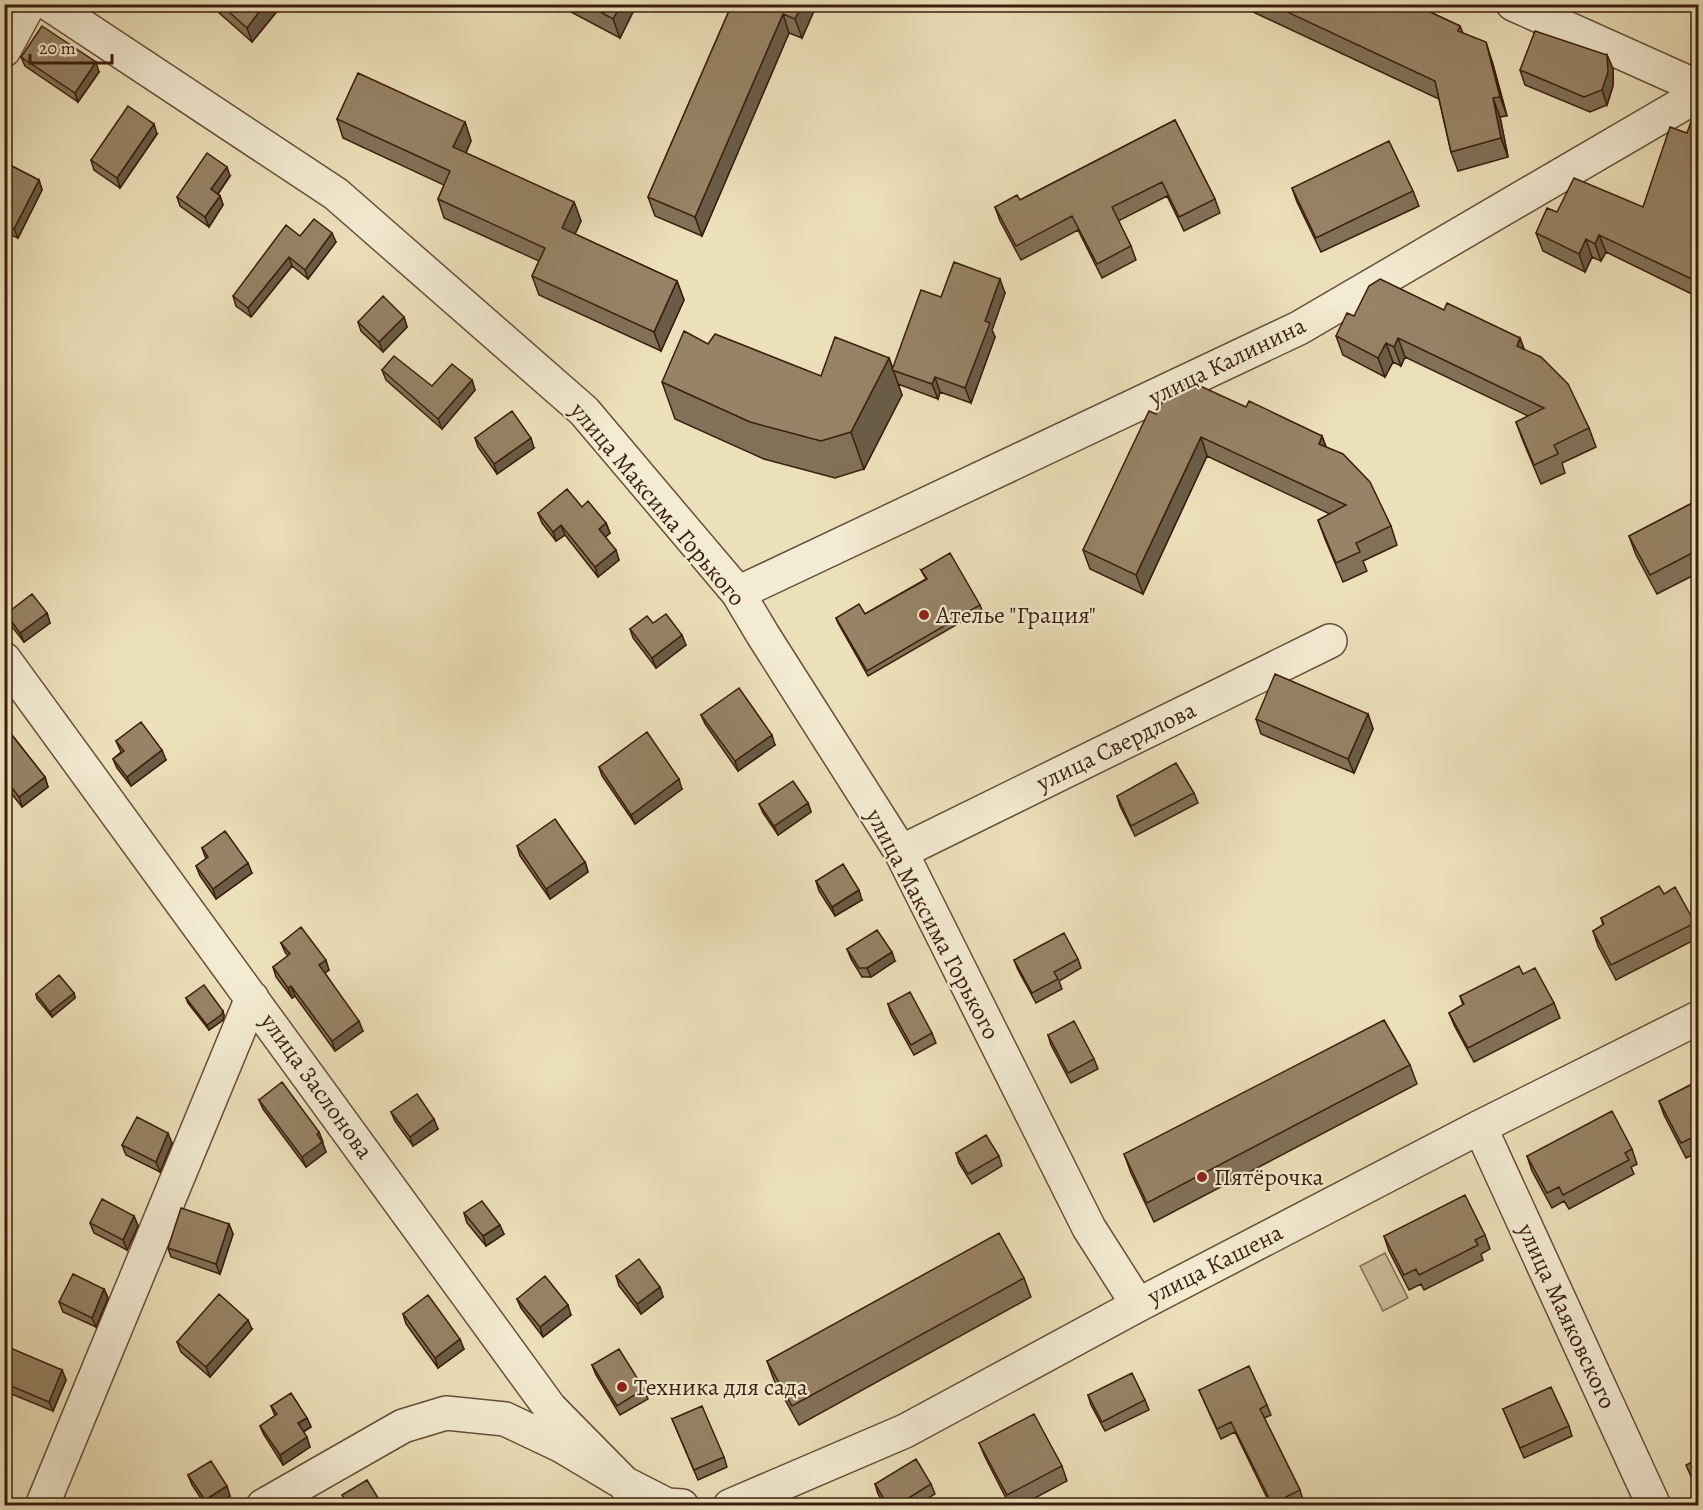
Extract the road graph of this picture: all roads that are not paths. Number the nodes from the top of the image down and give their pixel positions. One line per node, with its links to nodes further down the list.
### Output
1 (29, 4): 4 (street)
2 (49, 4): 7 (street, улица Максима Горького)
3 (1514, 4): 5 (street)
4 (4, 50)
5 (1698, 87)
6 (1698, 95): 7 (street, улица Калинина)
7 (738, 593): 10 (street, улица Максима Горького)
8 (1330, 640): 10 (street, улица Свердлова)
9 (4, 659): 11 (street, улица Заслонова)
10 (901, 852): 14 (street, улица Максима Горького)
11 (252, 998): 15 (street, улица Заслонова); 16 (street)
12 (1698, 1018): 13 (street, улица Кашена)
13 (1480, 1127): 14 (street, улица Кашена); 20 (street, улица Маяковского)
14 (1137, 1305): 19 (street, улица Кашена)
15 (631, 1494): 17 (street); 18 (street)
16 (42, 1506)
17 (263, 1506)
18 (682, 1506)
19 (730, 1506)
20 (1654, 1506)

